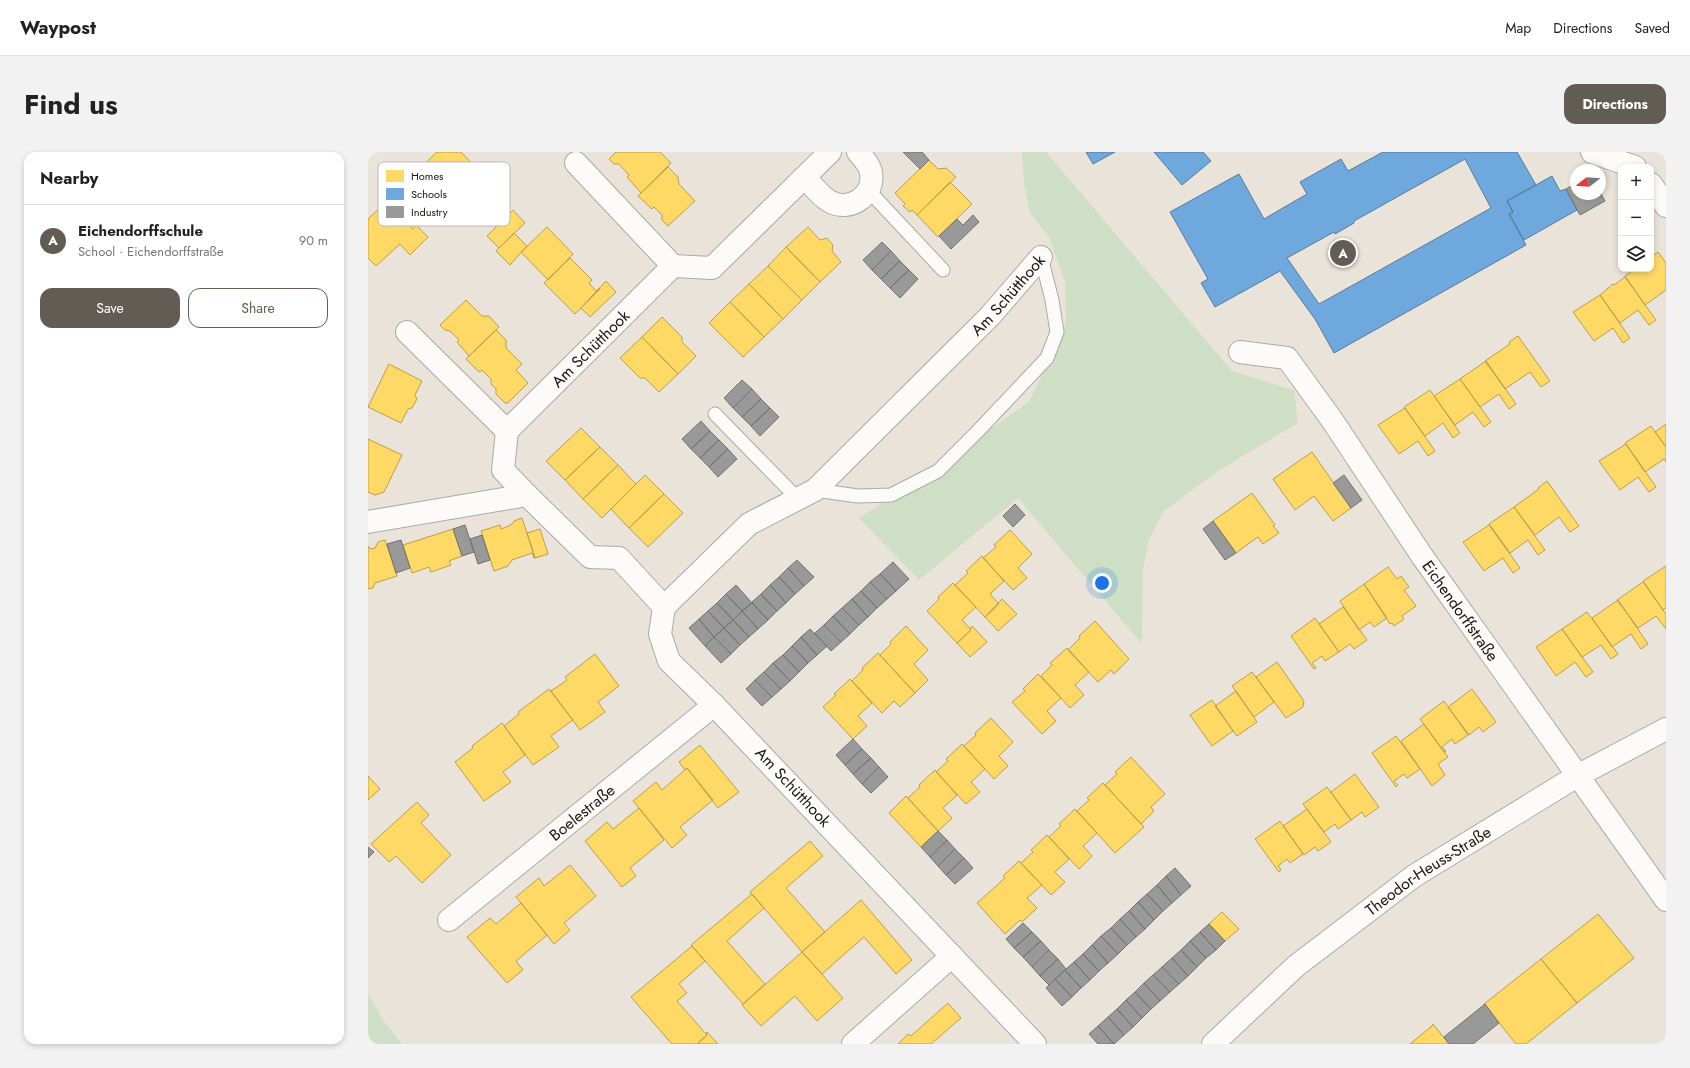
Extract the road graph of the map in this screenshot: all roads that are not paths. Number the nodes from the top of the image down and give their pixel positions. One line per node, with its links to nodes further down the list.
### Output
1 (830, 152): 6 (street)
2 (858, 152): 8 (street)
3 (1592, 152): 5 (street)
4 (576, 163): 11 (street)
5 (1626, 164)
6 (805, 177): 8 (street); 11 (street)
7 (1654, 188): 9 (street)
8 (868, 190): 12 (lane)
9 (1666, 206)
10 (1041, 257): 17 (street, Am Schütthook); 17 (lane, Am Schütthook)
11 (673, 266): 16 (street, Am Schütthook)
12 (943, 270)
13 (407, 332): 16 (street)
14 (1240, 352): 23 (street, Eichendorffstraße)
15 (715, 414): 17 (lane)
16 (507, 431): 18 (street)
17 (807, 494): 20 (street, Am Schütthook)
18 (527, 495): 19 (street); 20 (street)
19 (368, 522)
20 (664, 607): 21 (street, Am Schütthook)
21 (714, 705): 25 (street, Boelestraße); 26 (street, Am Schütthook)
22 (1666, 729): 23 (street, Theodor-Heuss-Straße)
23 (1577, 776): 24 (street, Eichendorffstraße); 29 (street, Theodor-Heuss-Straße)
24 (1666, 900)
25 (450, 920)
26 (952, 956): 27 (street); 28 (street, Am Schütthook)
27 (853, 1044)
28 (1035, 1044)
29 (1213, 1044)

